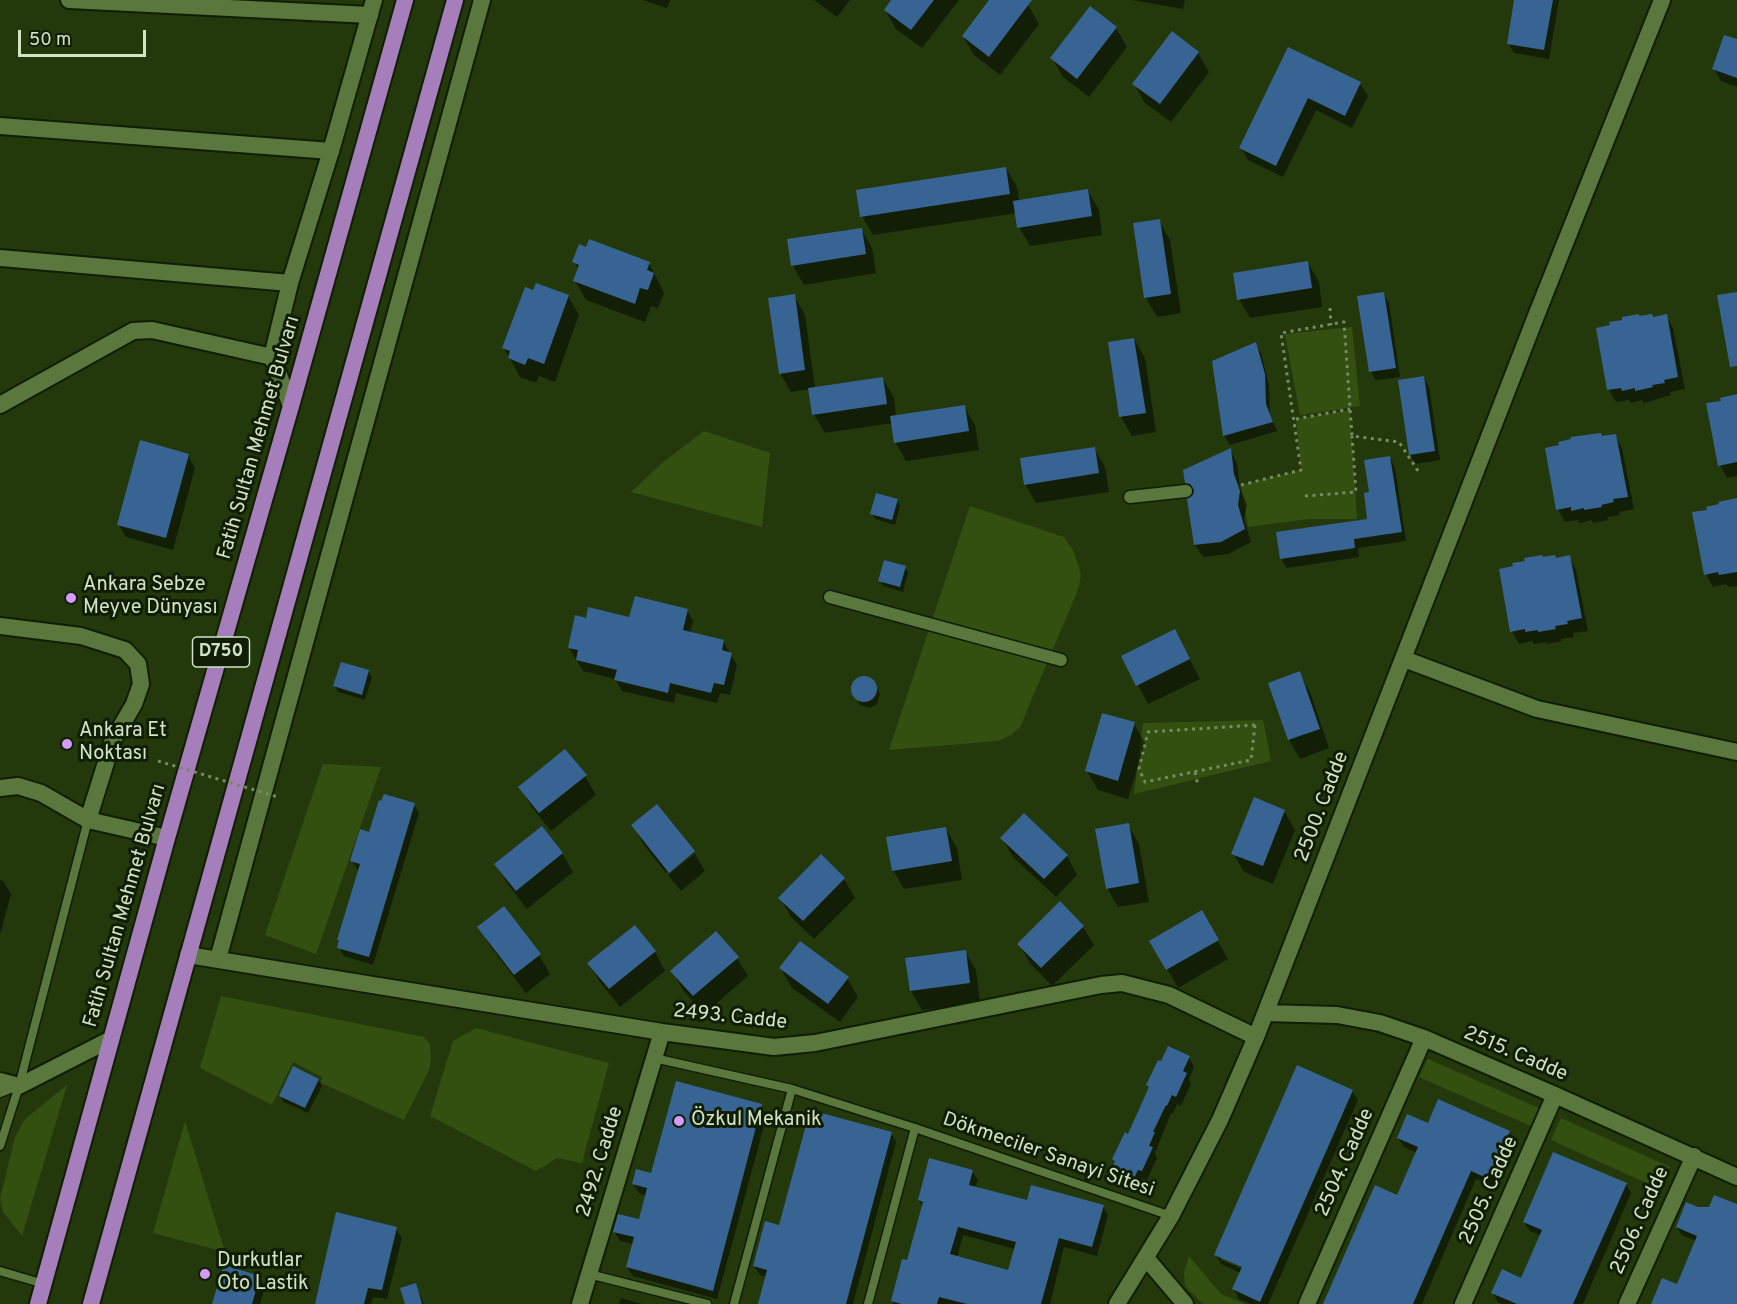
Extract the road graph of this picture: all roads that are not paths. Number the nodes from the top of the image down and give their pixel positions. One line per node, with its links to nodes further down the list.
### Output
1 (69, 0): 6 (street)
2 (405, 0): 13 (highway, Fatih Sultan Mehmet Bulvarı / D750)
3 (455, 0): 24 (highway, D750)
4 (482, 0): 25 (street)
5 (1662, 0): 18 (street, 2500. Cadde)
6 (372, 7): 8 (street)
7 (0, 126): 8 (street)
8 (331, 151): 10 (street)
9 (0, 258): 10 (street)
10 (290, 283): 11 (street)
11 (272, 357): 12 (street); 13 (street)
12 (0, 405)
13 (291, 405): 23 (highway, Fatih Sultan Mehmet Bulvarı / D750)
14 (1186, 492): 15 (street)
15 (1130, 497)
16 (830, 597): 19 (street)
17 (0, 626): 22 (street)
18 (1404, 659): 20 (street); 26 (street, 2500. Cadde)
19 (1061, 660)
20 (1733, 750)
21 (0, 788): 22 (street)
22 (88, 820): 23 (street); 33 (lane)
23 (167, 838): 30 (highway, Fatih Sultan Mehmet Bulvarı / D750)
24 (188, 955): 25 (street, 2493. Cadde); 48 (highway, D750)
25 (218, 959): 27 (street, 2493. Cadde)
26 (1266, 1013): 28 (street, 2500. Cadde); 29 (street, 2515. Cadde)
27 (662, 1032): 28 (street, 2493. Cadde); 31 (street, 2492. Cadde)
28 (1256, 1037): 41 (street, 2500. Cadde)
29 (1424, 1038): 36 (street, 2515. Cadde); 54 (street, 2504. Cadde)
30 (111, 1039): 33 (street); 45 (highway, Fatih Sultan Mehmet Bulvarı / D750)
31 (654, 1058): 34 (lane, Dökmeciler Sanayi Sitesi); 44 (street, 2492. Cadde)
32 (0, 1081): 33 (street)
33 (19, 1086): 35 (lane); 38 (lane)
34 (792, 1089): 37 (lane, Dökmeciler Sanayi Sitesi); 51 (lane)
35 (0, 1093)
36 (1555, 1095): 39 (street, 2515. Cadde); 55 (street, 2505. Cadde)
37 (915, 1128): 41 (lane, Dökmeciler Sanayi Sitesi); 46 (lane, Dökmeciler Sanayi Sitesi)
38 (0, 1146)
39 (1694, 1156): 40 (street, 2515. Cadde); 56 (street, 2506. Cadde)
40 (1737, 1177)
41 (1171, 1216): 42 (street, 2500. Cadde)
42 (1146, 1258): 52 (street, 2500. Cadde); 53 (street)
43 (0, 1270): 45 (lane)
44 (589, 1274): 49 (street, 2492. Cadde); 50 (lane)
45 (44, 1284): 47 (highway, Fatih Sultan Mehmet Bulvarı / D750)
46 (870, 1303)
47 (38, 1304)
48 (91, 1304)
49 (580, 1304)
50 (707, 1304)
51 (734, 1304)
52 (1117, 1304)
53 (1185, 1304)
54 (1307, 1304)
55 (1463, 1304)
56 (1627, 1304)

